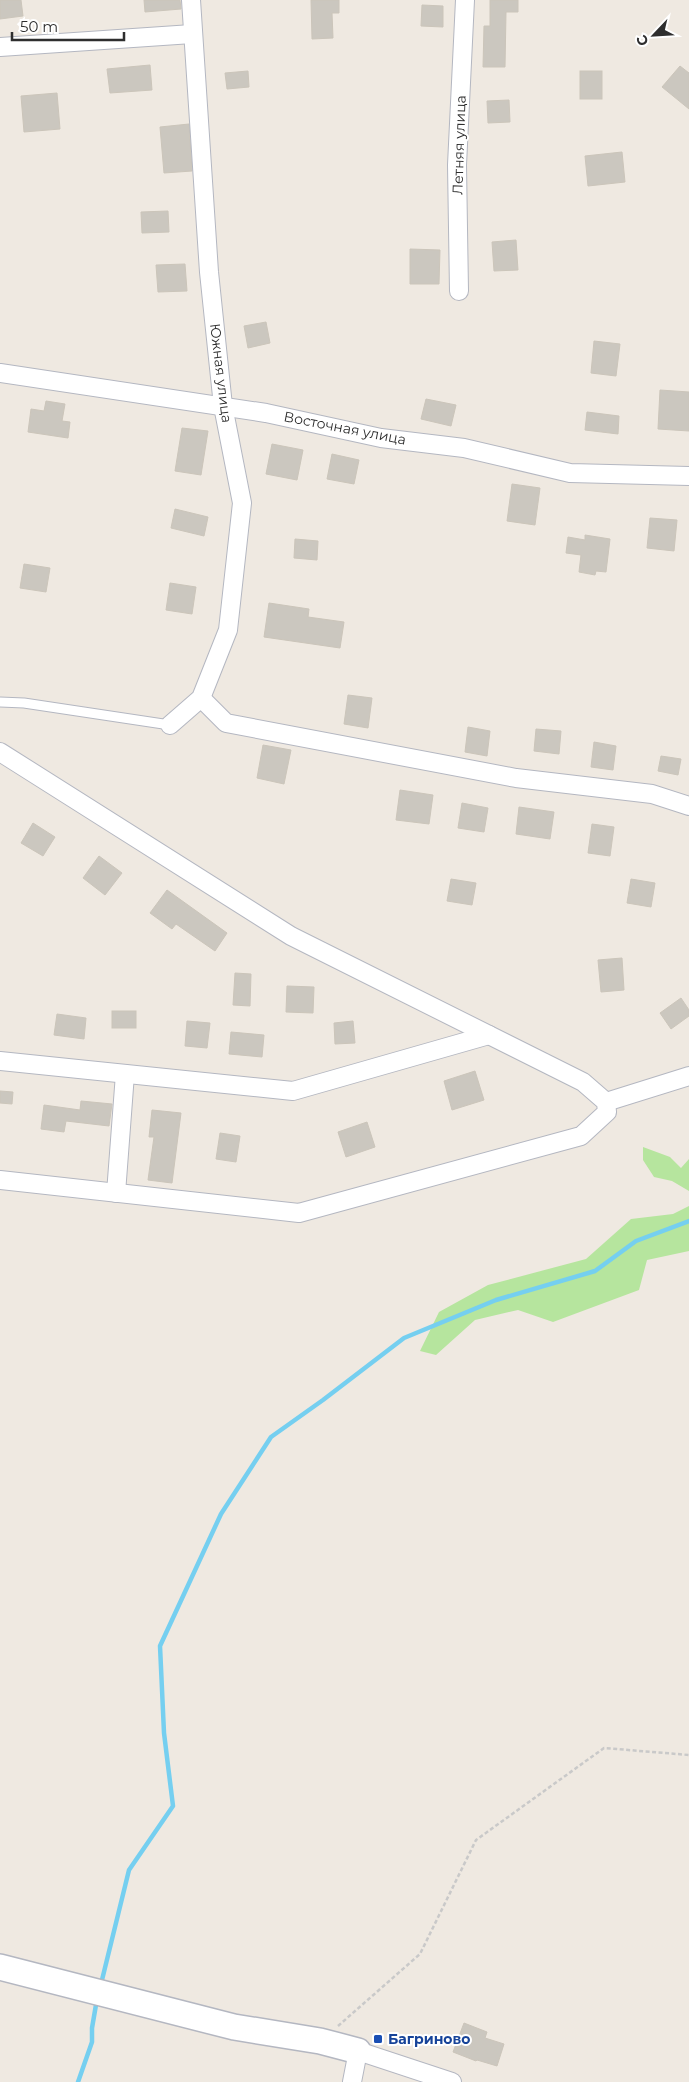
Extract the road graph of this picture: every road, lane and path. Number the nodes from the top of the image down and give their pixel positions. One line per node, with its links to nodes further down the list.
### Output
1 (191, 0): 3 (street, Южная улица)
2 (465, 0): 5 (street, Летняя улица)
3 (192, 34): 4 (street); 7 (street, Южная улица)
4 (0, 47)
5 (459, 290)
6 (0, 373): 7 (street, Восточная улица)
7 (223, 406): 8 (street, Восточная улица); 9 (street, Южная улица)
8 (689, 476)
9 (201, 698): 11 (street, Южная улица); 13 (street)
10 (0, 702): 11 (lane)
11 (170, 725)
12 (0, 752): 14 (street)
13 (689, 806)
14 (489, 1035): 16 (street); 18 (street)
15 (0, 1061): 16 (street)
16 (125, 1074): 20 (street)
17 (689, 1076): 18 (street)
18 (606, 1102): 20 (street)
19 (0, 1180): 20 (street)
20 (116, 1193)
21 (689, 1755): 23 (path)
22 (0, 1967): 23 (street)
23 (320, 2042): 24 (street)
24 (358, 2050): 25 (street); 26 (street)
25 (352, 2082)
26 (452, 2082)

